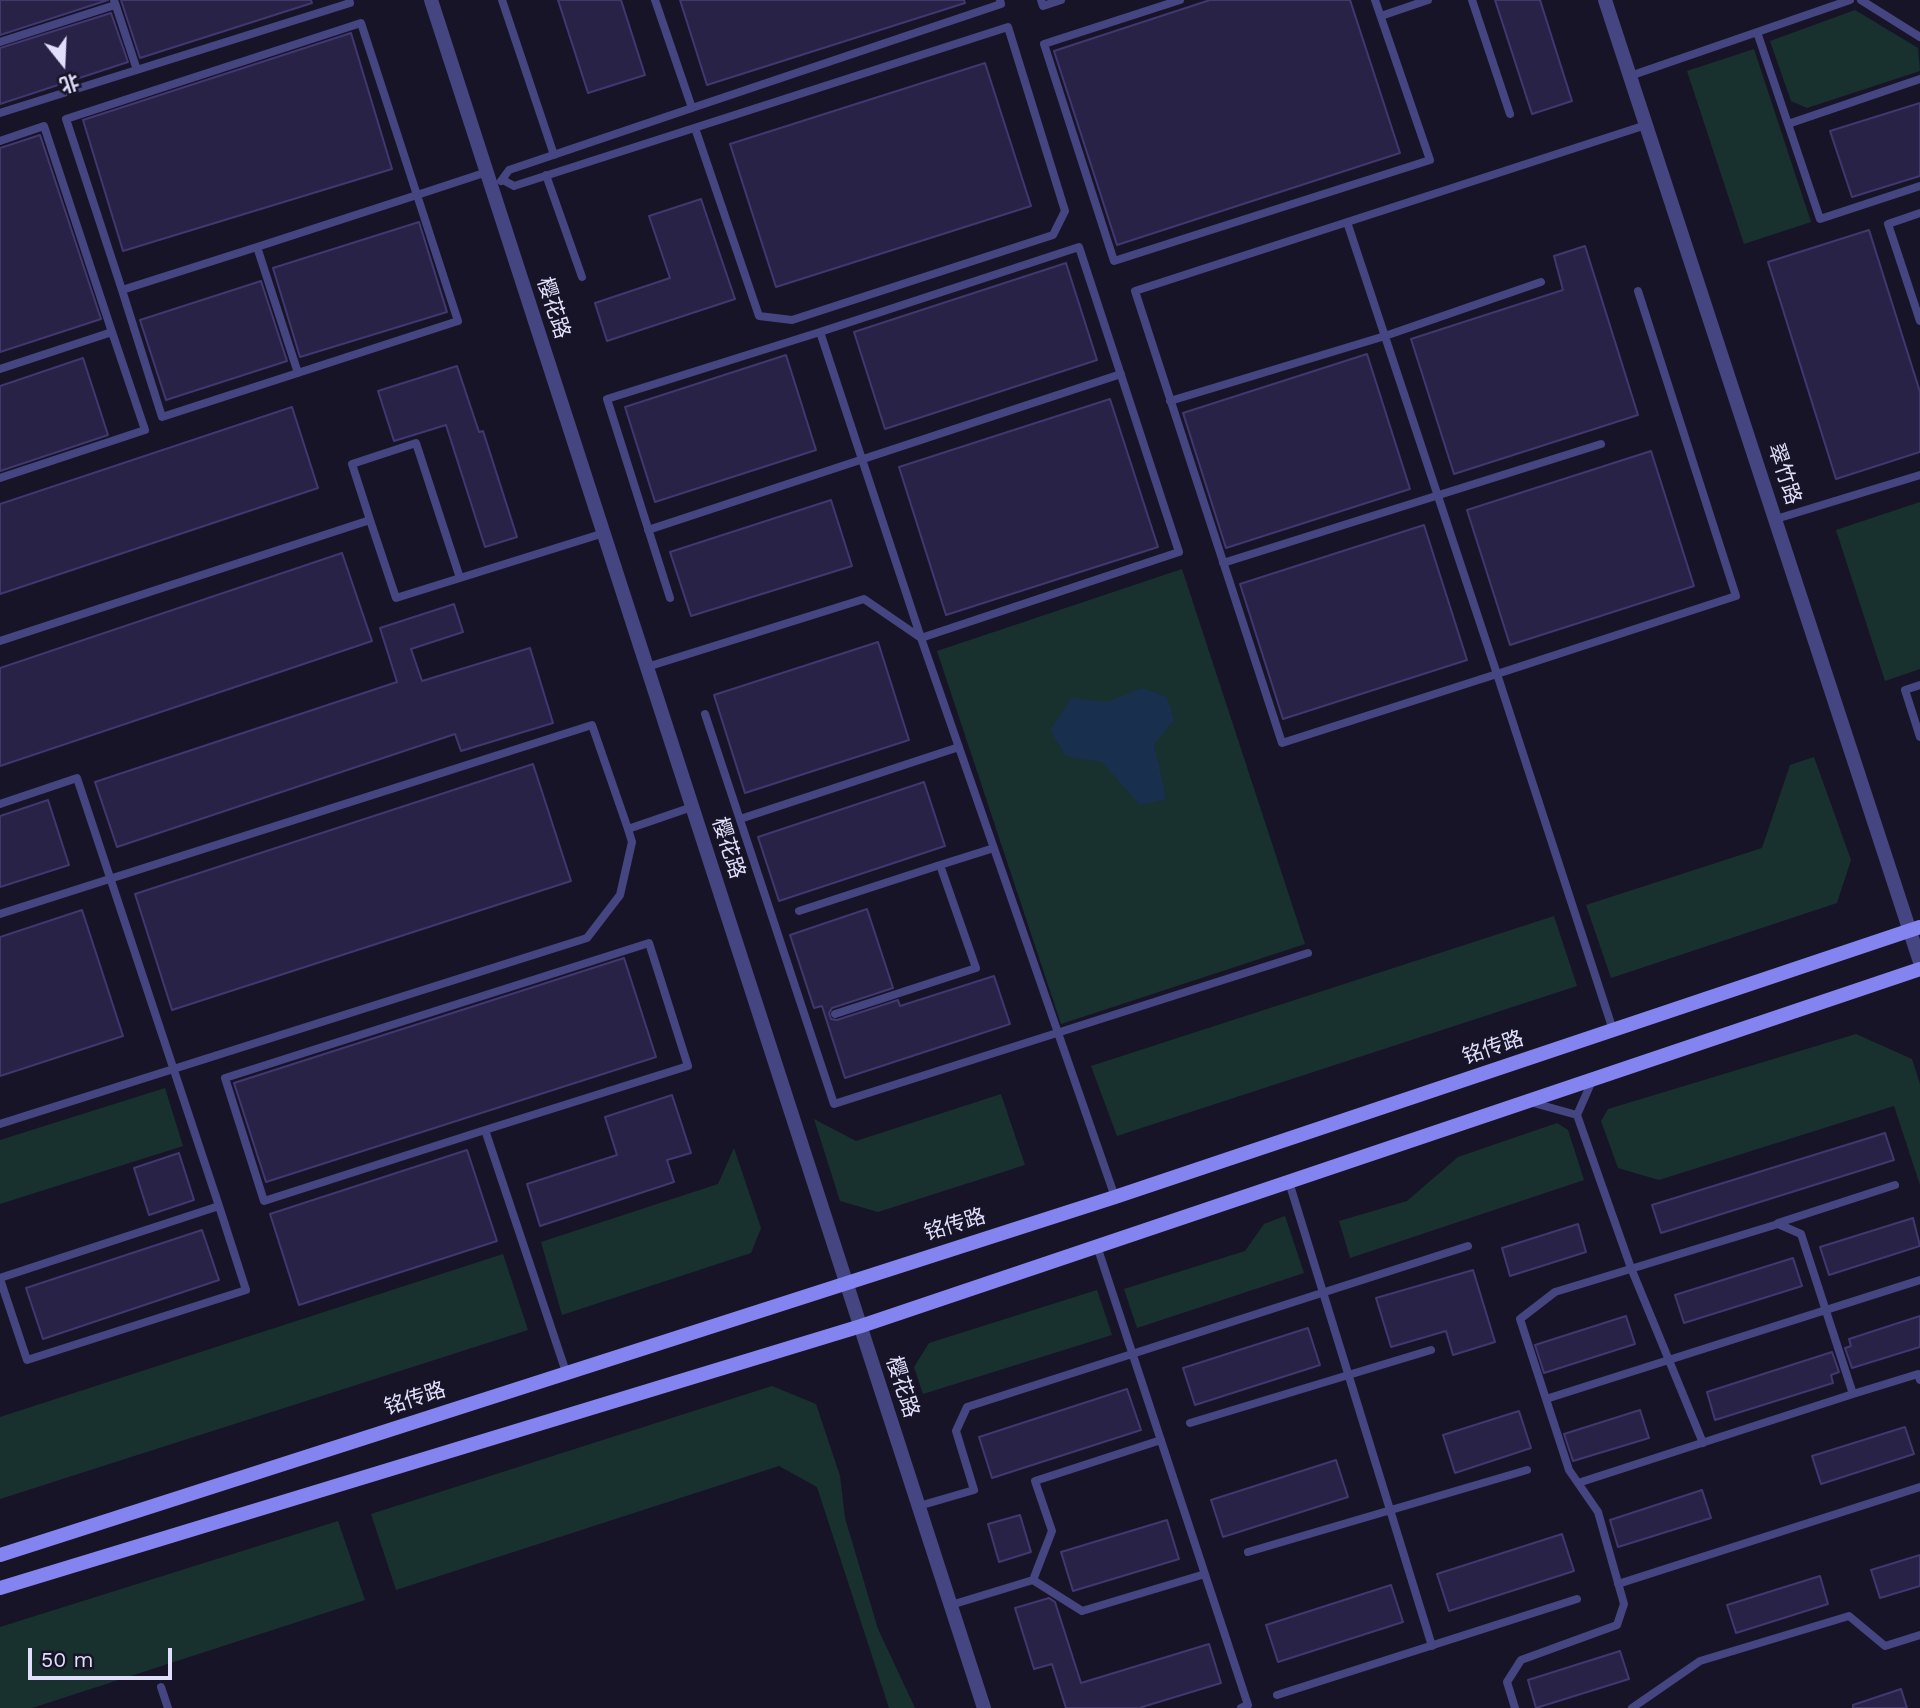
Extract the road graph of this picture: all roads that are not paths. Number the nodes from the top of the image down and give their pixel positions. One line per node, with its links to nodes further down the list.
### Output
1 (349, 0): 20 (lane)
2 (431, 0): 32 (street, 樱花路)
3 (502, 0): 30 (lane)
4 (655, 0): 23 (lane)
5 (1000, 0): 23 (lane)
6 (1041, 0): 7 (lane)
7 (1061, 0)
8 (1180, 0): 16 (lane)
9 (1375, 0): 16 (lane)
10 (1429, 0): 16 (lane)
11 (1472, 0): 25 (lane)
12 (1605, 0): 21 (street, 翠竹路)
13 (1850, 0): 17 (lane)
14 (1861, 0): 18 (lane)
15 (115, 2): 19 (lane); 20 (lane)
16 (1381, 16)
17 (1757, 32): 21 (lane); 26 (lane)
18 (1920, 37)
19 (0, 42)
20 (137, 70): 24 (lane)
21 (1630, 76): 27 (street, 翠竹路)
22 (1920, 79): 26 (lane)
23 (692, 108): 30 (lane)
24 (0, 113)
25 (1510, 114)
26 (1788, 124): 33 (lane)
27 (1646, 125): 36 (lane); 55 (street, 翠竹路)
28 (695, 128): 28 (lane); 31 (lane)
29 (0, 141): 43 (lane)
30 (554, 155): 32 (lane)
31 (546, 175): 32 (lane); 38 (lane)
32 (494, 179): 34 (lane); 58 (street, 樱花路)
33 (1920, 186)
34 (417, 195): 37 (lane); 40 (lane); 47 (lane)
35 (1920, 213): 42 (lane)
36 (1347, 222): 45 (lane); 49 (lane)
37 (257, 247): 40 (lane); 47 (lane)
38 (582, 277)
39 (1541, 282): 45 (lane)
40 (122, 290): 47 (lane)
41 (1638, 291): 65 (lane)
42 (1920, 321)
43 (113, 332): 46 (lane); 53 (lane)
44 (820, 332): 48 (lane); 51 (lane); 57 (lane)
45 (1385, 335): 49 (lane); 54 (lane)
46 (0, 369)
47 (298, 373)
48 (1121, 374): 51 (lane); 62 (lane)
49 (1170, 401): 59 (lane)
50 (1601, 444): 54 (lane)
51 (863, 460): 57 (lane); 62 (lane)
52 (1920, 475): 55 (lane)
53 (0, 478)
54 (1438, 495): 59 (lane); 65 (lane)
55 (1776, 519): 79 (street, 翠竹路)
56 (370, 520): 60 (lane); 60 (lane); 63 (lane)
57 (648, 530): 61 (lane)
58 (604, 533): 60 (lane); 64 (street, 樱花路)
59 (1223, 563): 65 (lane)
60 (460, 578)
61 (670, 598)
62 (922, 638): 64 (lane); 69 (lane)
63 (0, 641)
64 (647, 667): 71 (street, 樱花路)
65 (1497, 674): 84 (lane)
66 (1920, 685): 68 (lane)
67 (705, 714): 72 (lane)
68 (1920, 737)
69 (959, 747): 72 (lane); 74 (lane)
70 (0, 804): 76 (lane)
71 (692, 807): 73 (lane); 102 (street, 樱花路)
72 (740, 818): 85 (lane)
73 (628, 829): 76 (lane); 86 (lane)
74 (994, 848): 75 (lane); 85 (lane)
75 (940, 864): 77 (lane); 83 (lane)
76 (111, 878): 78 (lane); 86 (lane)
77 (799, 911)
78 (0, 914)
79 (1916, 929): 81 (street, 翠竹路); 84 (main road, 铭传路)
80 (1308, 953): 85 (lane)
81 (1920, 962)
82 (1920, 969): 87 (main road)
83 (835, 1014)
84 (1613, 1030): 94 (main road, 铭传路)
85 (1058, 1034): 94 (lane)
86 (175, 1069): 90 (lane); 95 (lane)
87 (1592, 1079): 88 (main road); 89 (lane)
88 (1528, 1101): 89 (lane); 92 (main road)
89 (1577, 1115): 99 (lane)
90 (0, 1124)
91 (485, 1130): 91 (lane); 109 (lane)
92 (1289, 1182): 98 (main road); 103 (lane)
93 (1895, 1185): 96 (lane)
94 (1115, 1197): 102 (main road, 铭传路)
95 (219, 1206): 100 (lane); 100 (lane)
96 (1778, 1223): 99 (lane); 104 (lane)
97 (1468, 1246): 103 (lane)
98 (1097, 1247): 105 (main road); 107 (lane)
99 (1631, 1268): 108 (lane); 113 (lane)
100 (0, 1278)
101 (1920, 1280): 104 (lane)
102 (846, 1281): 105 (street, 樱花路); 109 (main road, 铭传路)
103 (1322, 1291): 107 (lane); 110 (lane)
104 (1826, 1311): 108 (lane); 112 (lane)
105 (860, 1326): 120 (street, 樱花路); 127 (main road)
106 (1431, 1350): 110 (lane)
107 (1132, 1353): 115 (lane); 120 (lane)
108 (1669, 1361): 113 (lane); 116 (lane)
109 (566, 1372): 123 (main road, 铭传路)
110 (1348, 1376): 114 (lane); 121 (lane)
111 (1920, 1380): 112 (lane)
112 (1853, 1394): 116 (lane)
113 (1546, 1399): 118 (lane)
114 (1190, 1423)
115 (1161, 1440): 124 (lane); 125 (lane)
116 (1703, 1443): 118 (lane)
117 (1527, 1470): 121 (lane)
118 (1578, 1483): 126 (lane)
119 (1920, 1487): 126 (lane)
120 (919, 1506): 129 (street, 樱花路)
121 (1390, 1510): 122 (lane); 131 (lane)
122 (1248, 1552)
123 (0, 1555)
124 (1205, 1574): 125 (lane); 136 (lane)
125 (1033, 1580): 129 (lane)
126 (1618, 1584): 137 (lane)
127 (0, 1588)
128 (1577, 1600): 131 (lane)
129 (951, 1605): 135 (street, 樱花路)
130 (1920, 1635): 138 (lane)
131 (1432, 1646): 133 (lane)
132 (162, 1688): 134 (lane)
133 (1277, 1695)
134 (168, 1708)
135 (984, 1708)
136 (1241, 1708)
137 (1515, 1708)
138 (1632, 1708)

